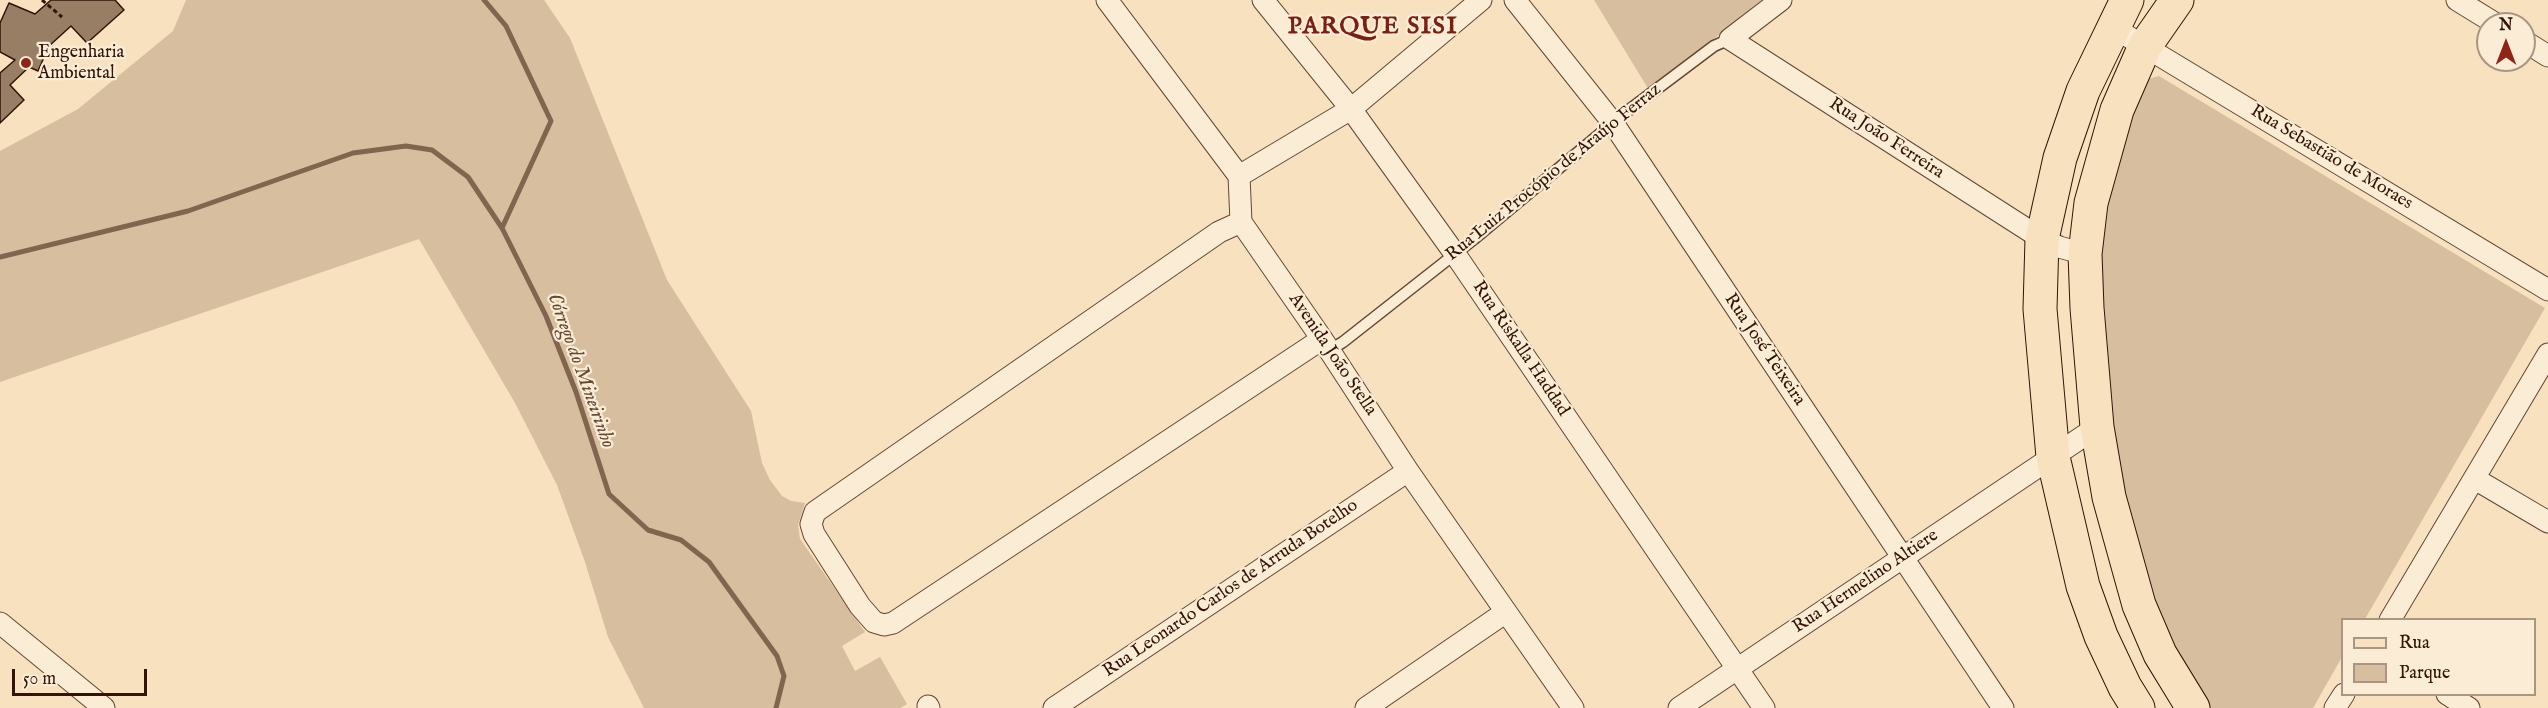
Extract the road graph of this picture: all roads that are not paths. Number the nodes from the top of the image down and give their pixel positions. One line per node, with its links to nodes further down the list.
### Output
1 (1107, 0): 14 (street)
2 (1263, 0): 12 (street, Rua Riskalla Haddad)
3 (1481, 0): 12 (street)
4 (1515, 0): 13 (street, Rua José Teixeira)
5 (1781, 0): 10 (street, Rua Luiz Procópio de Araújo Ferraz)
6 (2177, 0): 11 (main road)
7 (2457, 0): 8 (street)
8 (2476, 12)
9 (2120, 14): 11 (street, Rua Sebastião de Moraes); 16 (main road)
10 (1730, 39): 13 (lane, Rua Luiz Procópio de Araújo Ferraz); 16 (street, Rua João Ferreira)
11 (2145, 46): 18 (main road); 19 (street, Rua Sebastião de Moraes)
12 (1351, 109): 14 (street); 17 (street, Rua Riskalla Haddad)
13 (1613, 123): 17 (lane, Rua Luiz Procópio de Araújo Ferraz); 27 (street, Rua José Teixeira)
14 (1239, 176): 15 (street)
15 (1241, 222): 20 (street, Avenida João Stella); 20 (street)
16 (2042, 239): 18 (street, Rua João Ferreira); 23 (main road)
17 (1455, 254): 20 (lane, Rua Luiz Procópio de Araújo Ferraz); 31 (street, Rua Riskalla Haddad)
18 (2085, 254): 22 (main road)
19 (2548, 290)
20 (1326, 344): 24 (street, Avenida João Stella)
21 (2548, 354): 25 (street)
22 (2097, 427): 23 (street, Rua Hermelino Altiere); 41 (main road)
23 (2053, 457): 27 (street, Rua Hermelino Altiere); 40 (main road)
24 (1408, 471): 28 (street, Avenida João Stella); 34 (street, Rua Leonardo Carlos de Arruda Botelho)
25 (2475, 478): 26 (street); 29 (street)
26 (2548, 522)
27 (1903, 557): 31 (street, Rua Hermelino Altiere); 39 (street, Rua José Teixeira)
28 (1506, 612): 35 (street); 36 (street, Avenida João Stella)
29 (2391, 618)
30 (0, 623): 33 (street)
31 (1738, 669): 37 (street, Rua Hermelino Altiere); 38 (street, Rua Riskalla Haddad)
32 (2450, 696): 42 (street)
33 (104, 708)
34 (1054, 708)
35 (1366, 708)
36 (1573, 708)
37 (1679, 708)
38 (1764, 708)
39 (2002, 708)
40 (2138, 708)
41 (2193, 708)
42 (2469, 708)

